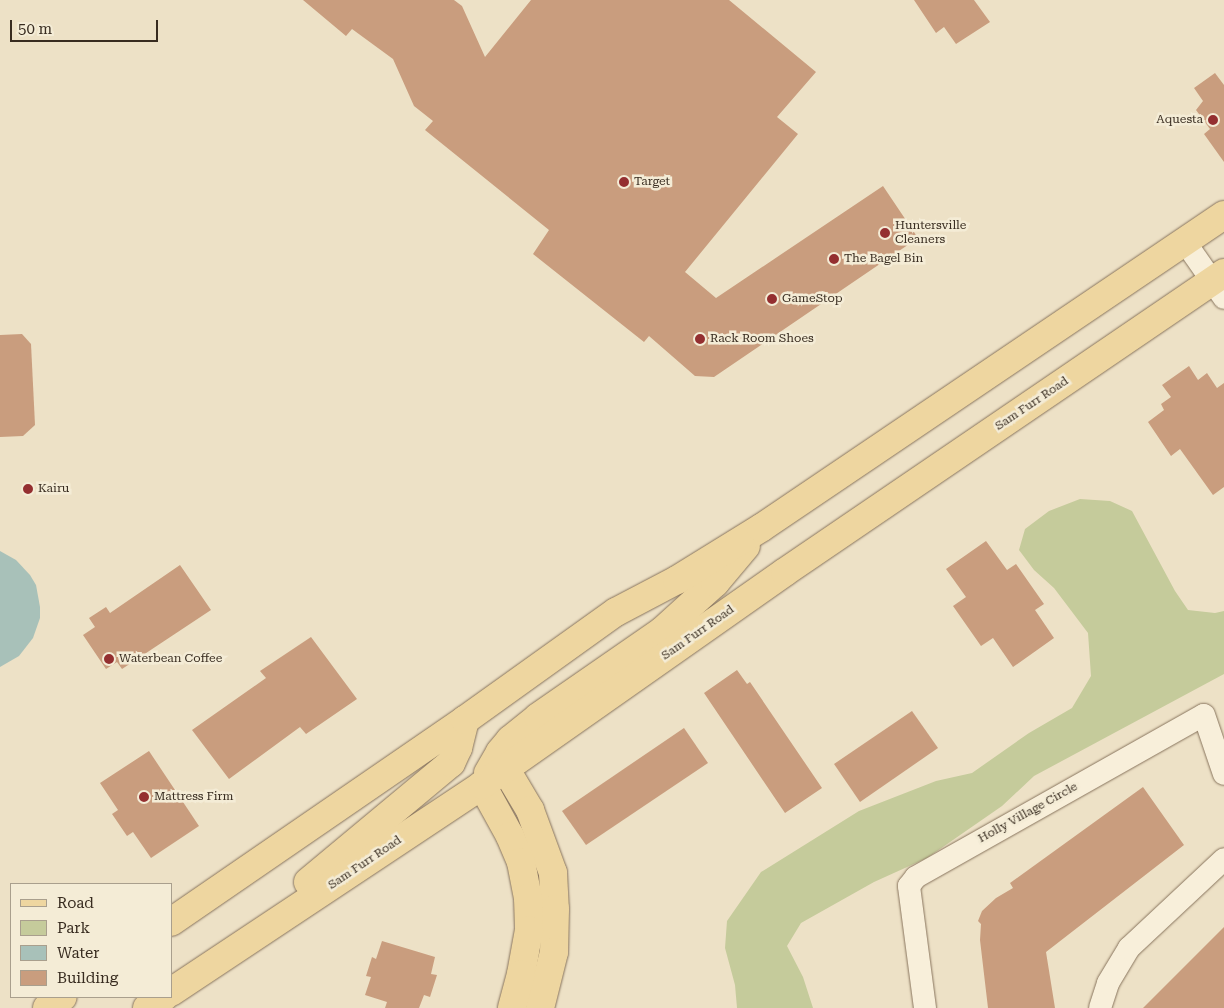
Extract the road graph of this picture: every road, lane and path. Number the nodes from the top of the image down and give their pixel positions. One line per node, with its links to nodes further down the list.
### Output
1 (1224, 215): 2 (main road)
2 (1185, 242): 3 (street); 4 (main road)
3 (1220, 284): 6 (main road, Sam Furr Road)
4 (761, 528): 5 (main road); 8 (main road)
5 (465, 720): 10 (main road); 11 (main road)
6 (505, 768): 8 (main road, Sam Furr Road); 18 (main road)
7 (1224, 774): 19 (street, Holly Village Circle)
8 (482, 786): 11 (main road, Sam Furr Road); 17 (main road)
9 (1224, 859): 20 (street)
10 (172, 921)
11 (197, 974): 12 (main road, Sam Furr Road)
12 (172, 991)
13 (62, 998): 15 (main road)
14 (162, 998): 16 (main road)
15 (47, 1008)
16 (147, 1008)
17 (512, 1008)
18 (540, 1008)
19 (925, 1008)
20 (1100, 1008)

